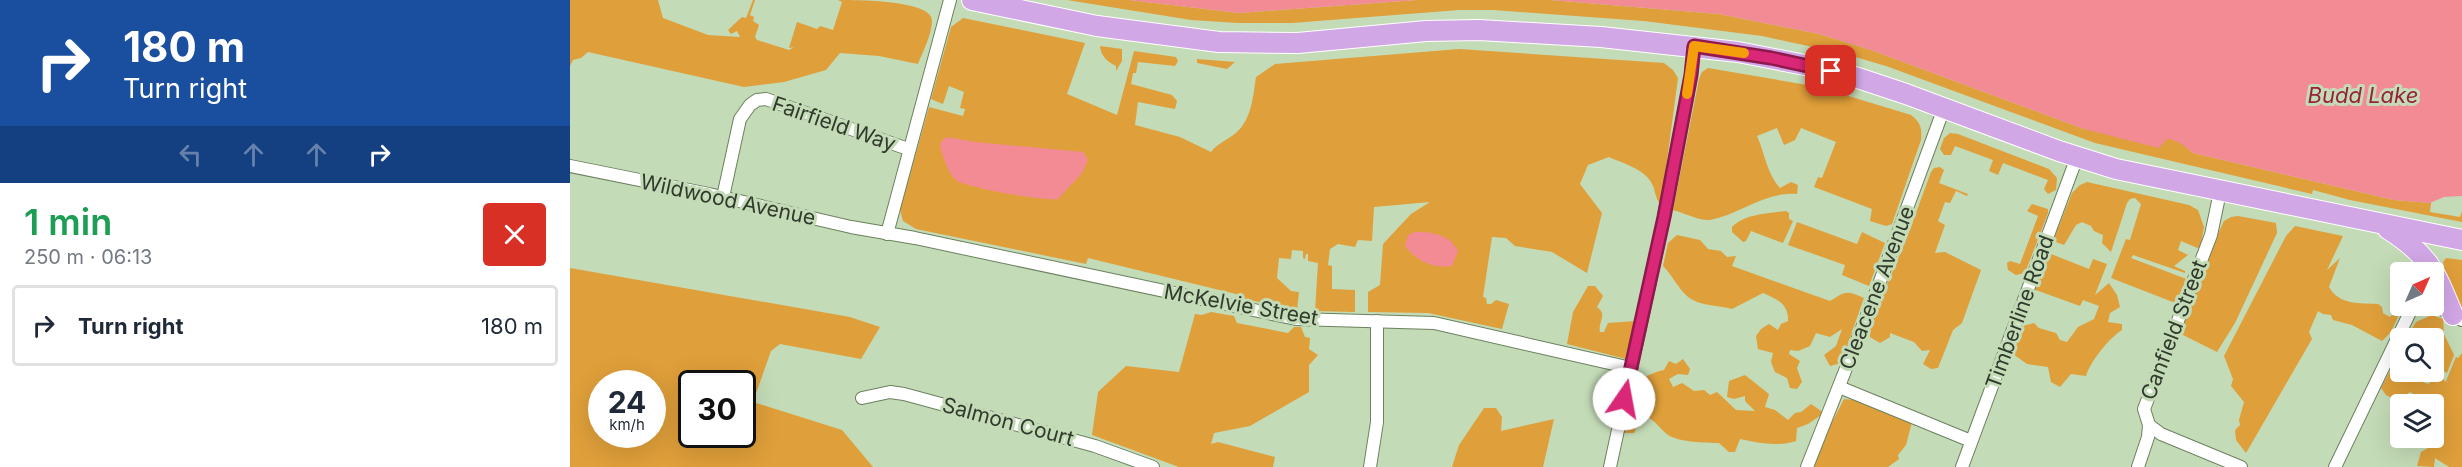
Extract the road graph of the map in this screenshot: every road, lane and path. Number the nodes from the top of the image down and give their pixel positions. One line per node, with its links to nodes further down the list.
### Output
1 (950, 0): 5 (street)
2 (972, 0): 3 (main road)
3 (1694, 46): 4 (main road); 19 (street)
4 (1944, 108): 6 (main road); 20 (street, Cleacene Avenue)
5 (908, 150): 9 (street, Fairfield Way); 11 (street)
6 (2077, 157): 8 (main road); 23 (street, Timberline Road)
7 (570, 166): 9 (street, Wildwood Avenue)
8 (2220, 192): 10 (main road); 22 (street, Canfield Street)
9 (723, 197): 11 (street, Wildwood Avenue)
10 (2378, 223): 12 (main road); 13 (main road)
11 (887, 234): 18 (street, McKelvie Street)
12 (2462, 240)
13 (2424, 262)
14 (2444, 289): 17 (main road)
15 (2444, 310): 17 (street)
16 (2408, 316): 31 (street)
17 (2458, 317)
18 (1377, 321): 19 (street, McKelvie Street); 25 (street)
19 (1631, 368): 26 (street)
20 (1839, 387): 23 (street); 27 (street, Cleacene Avenue)
21 (862, 398): 24 (street, Salmon Court)
22 (2149, 425): 29 (street, Canfield Street); 30 (street)
23 (1971, 441): 28 (street, Timberline Road)
24 (1152, 467)
25 (1370, 467)
26 (1610, 467)
27 (1807, 467)
28 (1962, 467)
29 (2138, 467)
30 (2241, 467)
31 (2335, 467)

